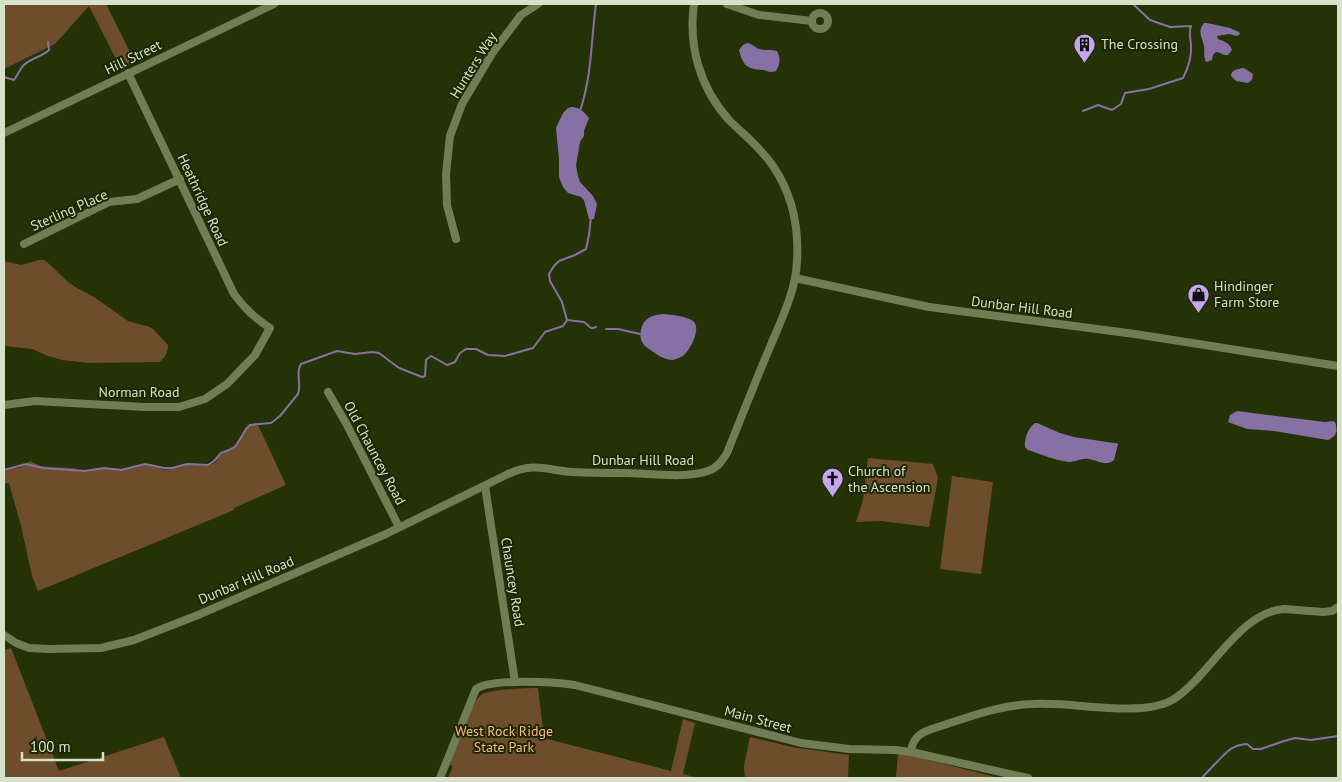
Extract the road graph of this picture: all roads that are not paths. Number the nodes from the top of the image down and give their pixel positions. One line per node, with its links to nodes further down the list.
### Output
1 (274, 4): 6 (street, Hill Street)
2 (538, 4): 9 (street, Hunters Way)
3 (694, 4): 11 (street)
4 (727, 4): 5 (street)
5 (812, 21)
6 (128, 73): 7 (street, Hill Street); 8 (street, Heathridge Road)
7 (4, 133)
8 (180, 179): 10 (street, Sterling Place); 12 (street, Heathridge Road)
9 (456, 239)
10 (24, 244)
11 (795, 278): 13 (street, Dunbar Hill Road); 16 (street, Dunbar Hill Road)
12 (270, 328): 15 (street, Norman Road)
13 (1338, 366)
14 (328, 392): 17 (street, Old Chauncey Road)
15 (4, 405)
16 (486, 486): 17 (street, Dunbar Hill Road); 20 (street, Chauncey Road)
17 (399, 527): 19 (street, Dunbar Hill Road)
18 (1338, 607): 21 (street)
19 (4, 635)
20 (515, 682): 21 (street, Main Street); 22 (street, Main Street)
21 (911, 752): 23 (street, Main Street)
22 (440, 778)
23 (1028, 778)

